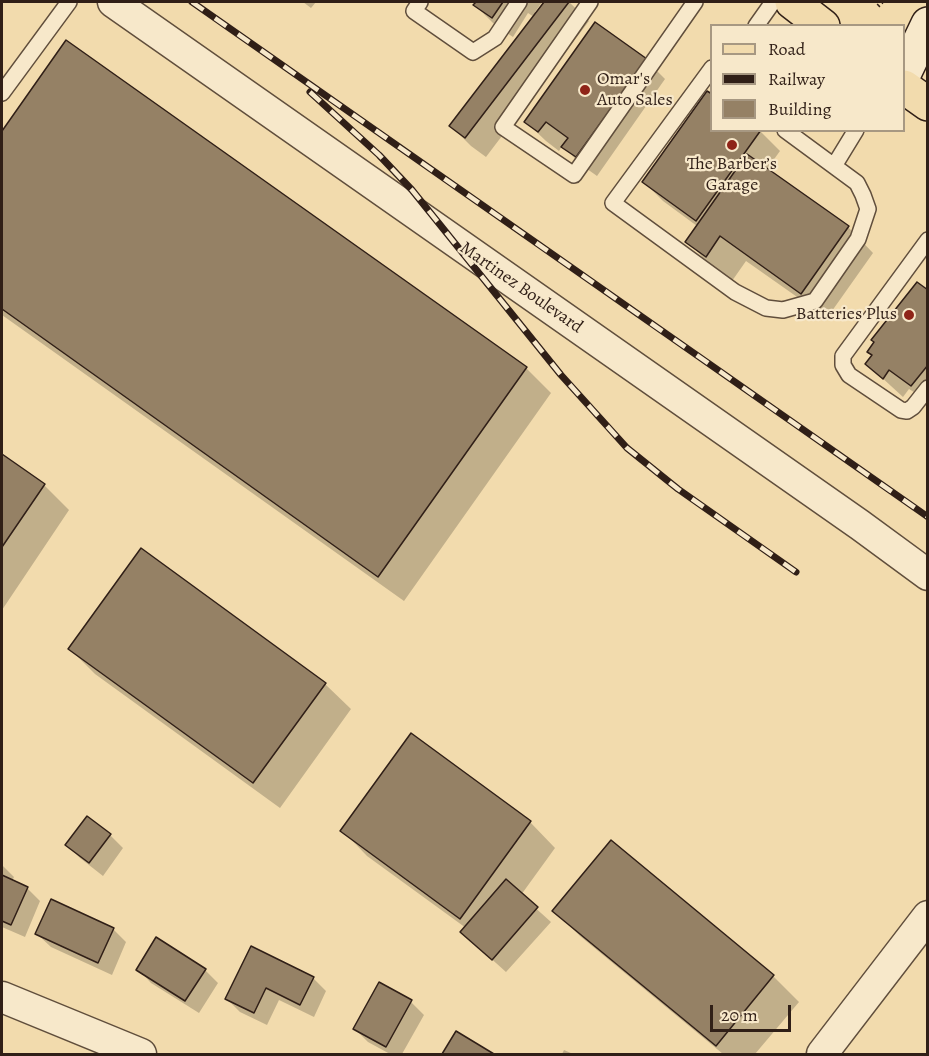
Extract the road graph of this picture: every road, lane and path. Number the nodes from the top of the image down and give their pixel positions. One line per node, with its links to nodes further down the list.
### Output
1 (69, 2): 17 (lane)
2 (113, 2): 24 (street, Martinez Boulevard)
3 (420, 2): 4 (lane)
4 (519, 2)
5 (590, 2): 6 (lane)
6 (695, 2)
7 (773, 2): 11 (lane)
8 (792, 2): 12 (main road)
9 (882, 2): 10 (path)
10 (878, 6)
11 (757, 24)
12 (821, 24)
13 (927, 24): 15 (main road)
14 (710, 69): 21 (lane)
15 (905, 70)
16 (905, 88): 18 (main road)
17 (2, 93)
18 (927, 104)
19 (788, 132): 21 (lane)
20 (855, 132): 21 (lane)
21 (834, 166)
22 (927, 240): 23 (lane)
23 (927, 388)
24 (927, 575)
25 (927, 916): 28 (street)
26 (2, 997): 27 (street)
27 (141, 1054)
28 (822, 1054)

